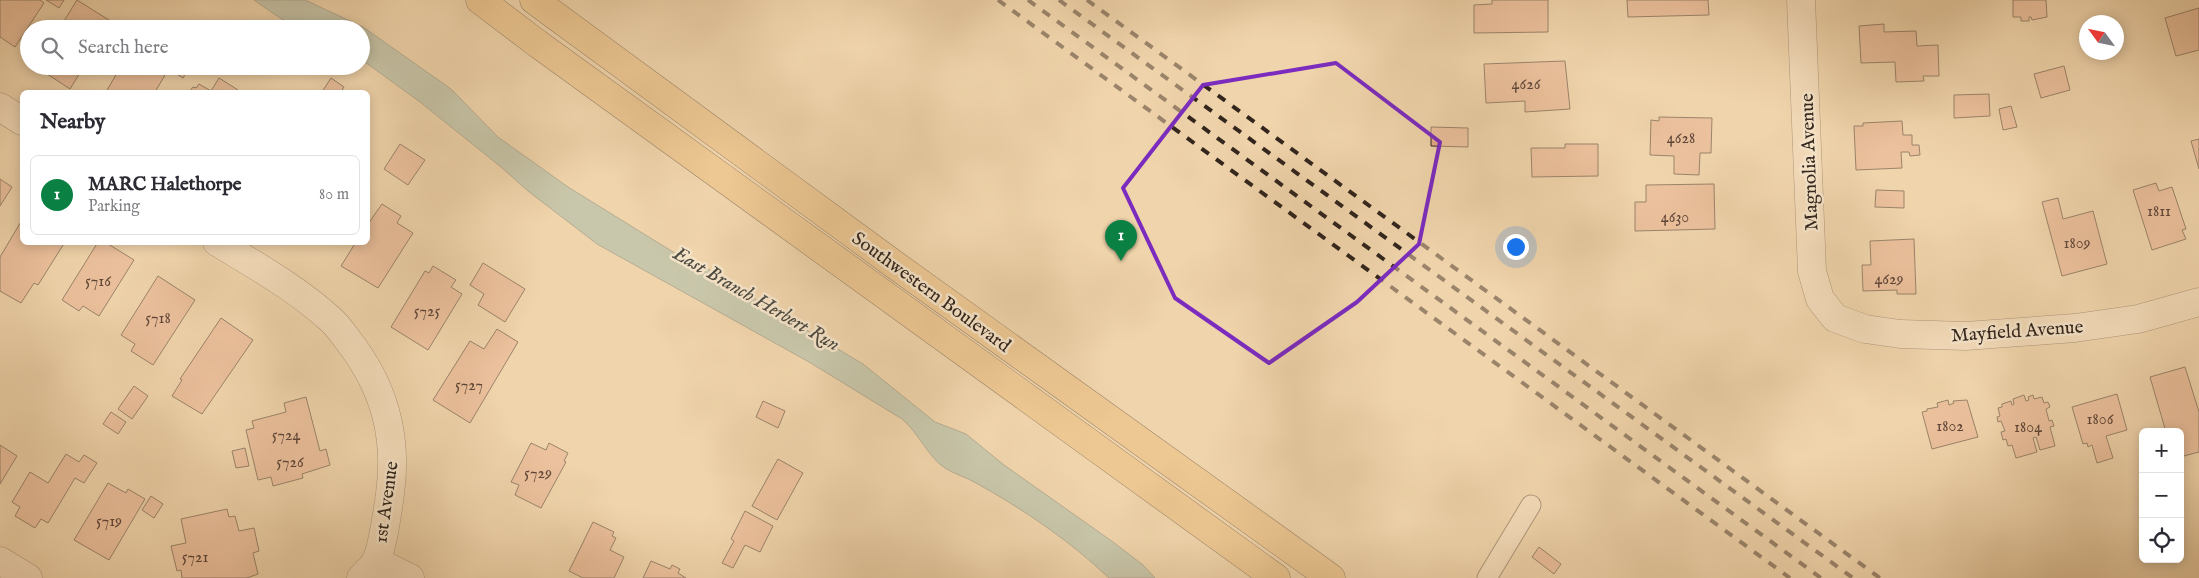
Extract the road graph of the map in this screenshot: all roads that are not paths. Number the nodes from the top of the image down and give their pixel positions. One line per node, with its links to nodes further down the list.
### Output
1 (480, 0): 14 (main road, Southwestern Boulevard)
2 (534, 0): 15 (main road, Southwestern Boulevard)
3 (1801, 0): 8 (street, Magnolia Avenue)
4 (0, 107): 5 (street)
5 (20, 120)
6 (222, 245): 11 (street, 1st Avenue)
7 (2199, 302): 8 (street, Mayfield Avenue)
8 (1835, 318)
9 (1531, 505): 16 (lane)
10 (0, 560): 12 (street)
11 (368, 570): 13 (street, 1st Avenue)
12 (28, 578)
13 (410, 578)
14 (1276, 578)
15 (1331, 578)
16 (1487, 578)

